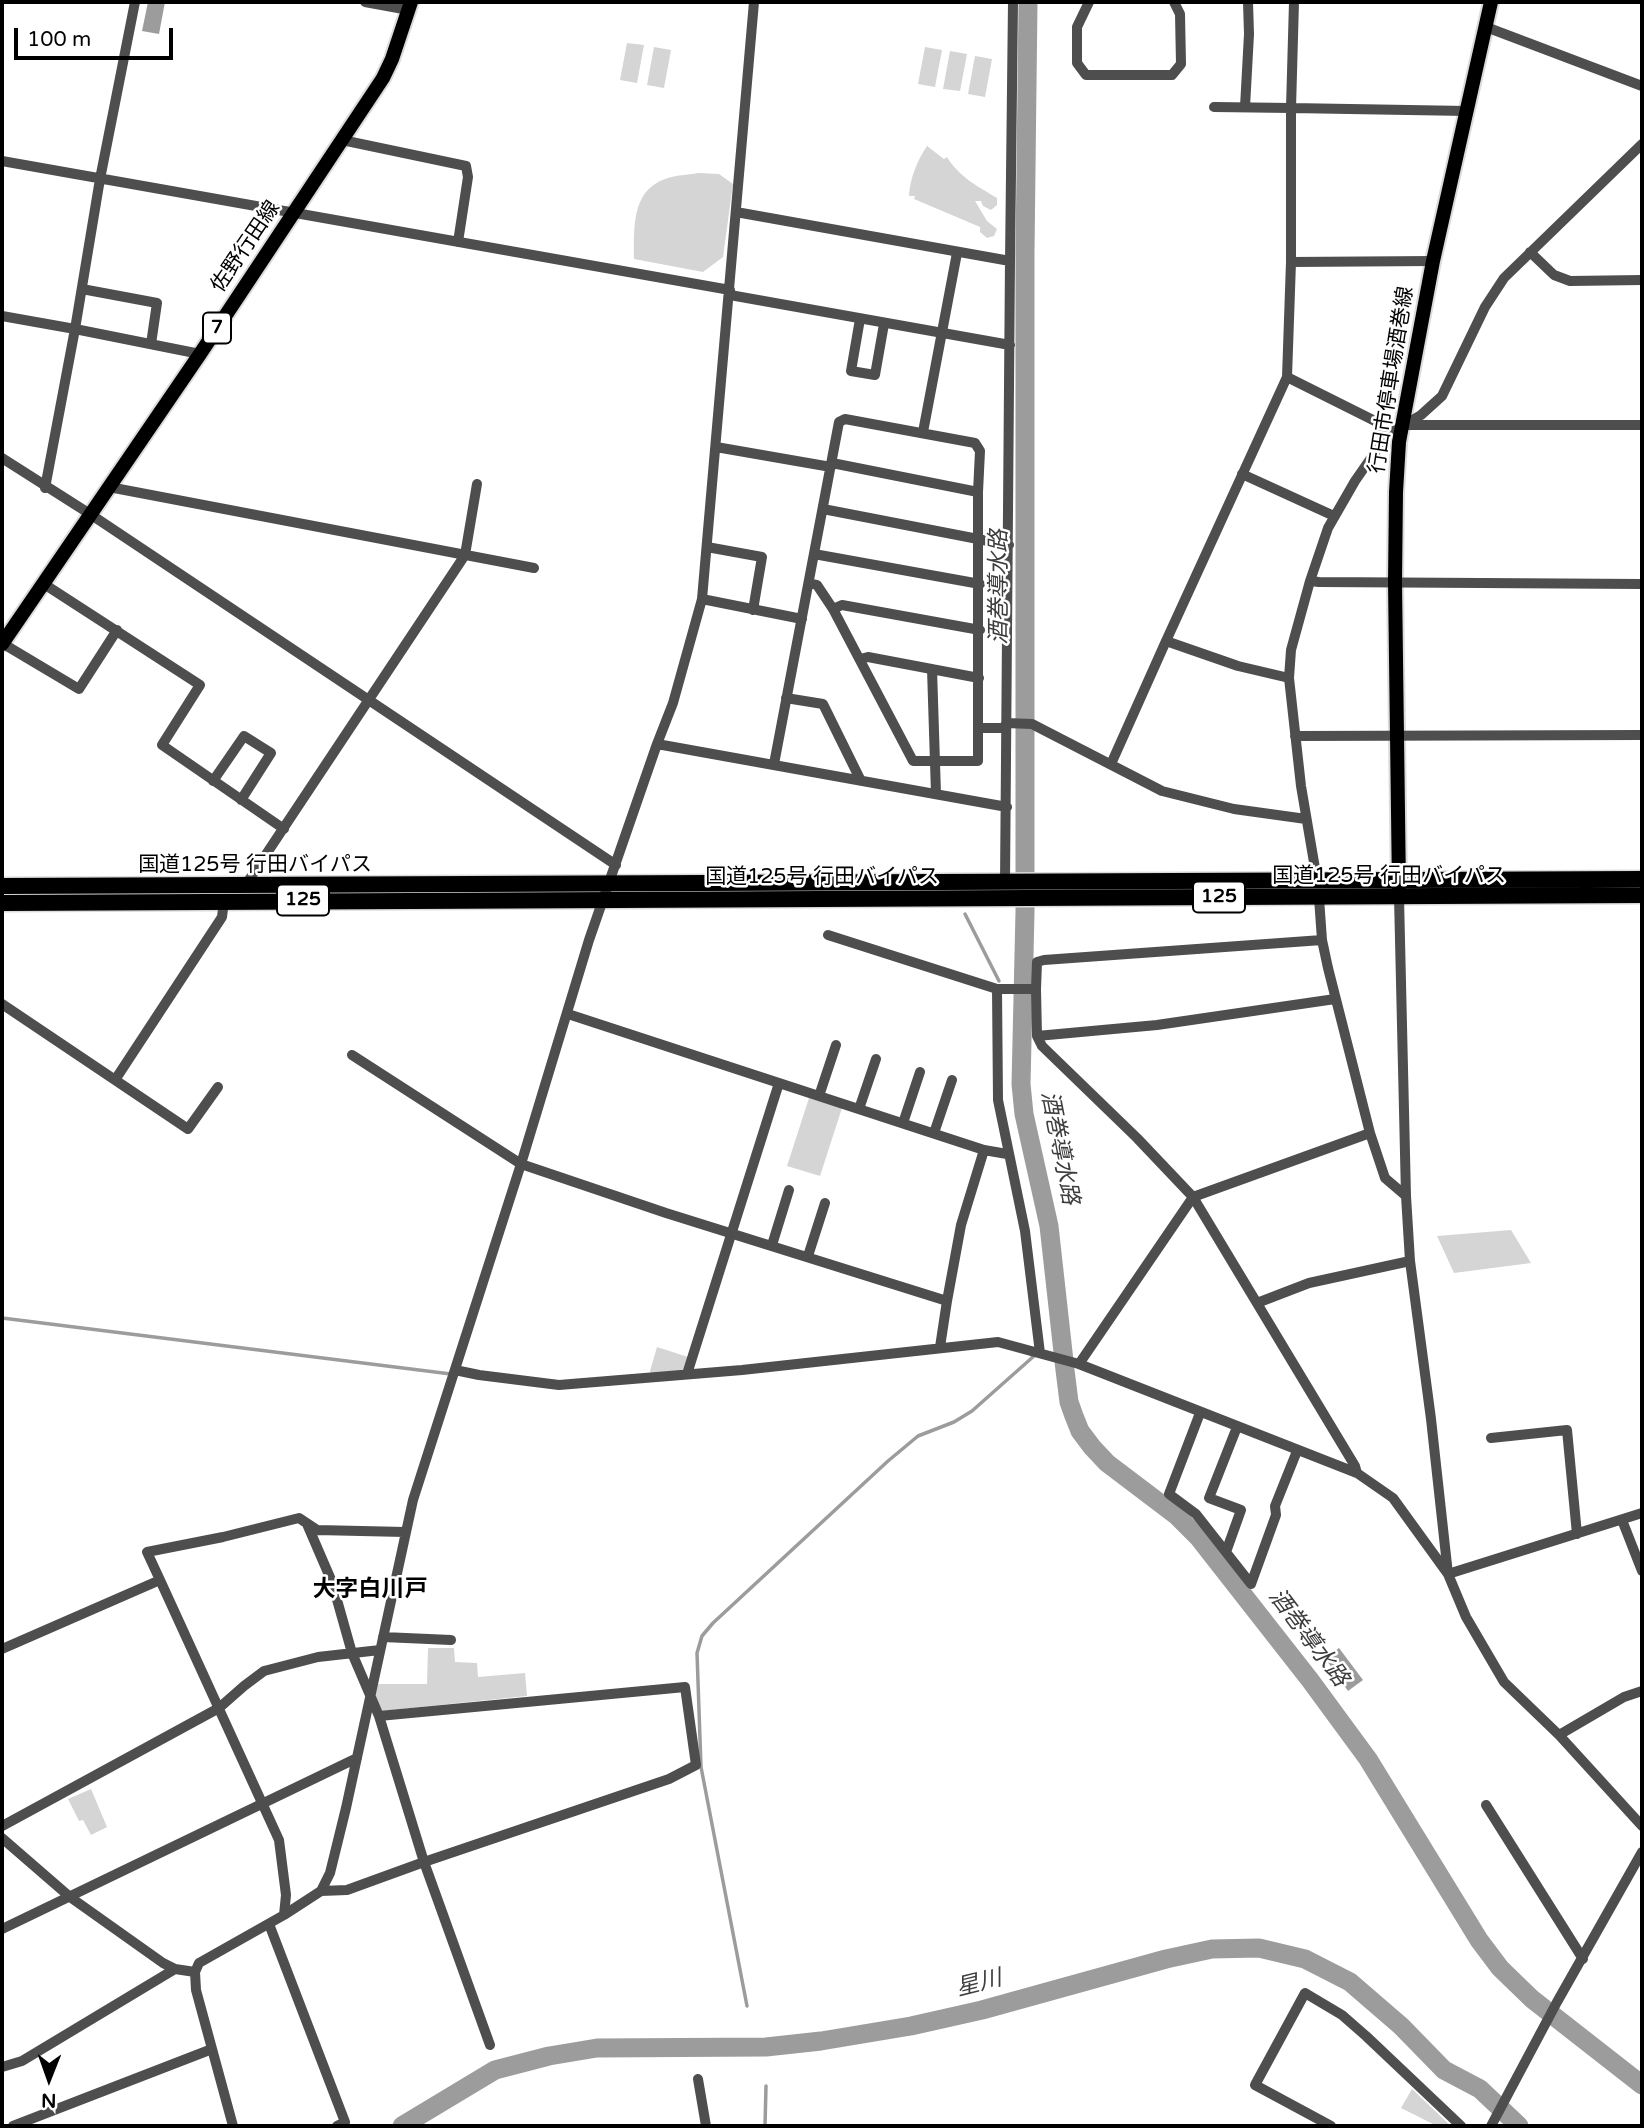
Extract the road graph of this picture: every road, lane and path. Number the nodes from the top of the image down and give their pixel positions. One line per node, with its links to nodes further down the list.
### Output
1 (135, 2): 20 (street)
2 (365, 2): 10 (street)
3 (754, 2): 21 (street)
4 (1013, 2): 26 (street)
5 (1089, 2): 6 (street)
6 (1174, 2)
7 (1248, 2): 14 (street)
8 (1294, 2): 15 (street)
9 (1491, 2): 11 (main road, 行田市停車場酒巻線)
10 (410, 6): 17 (main road, 佐野行田線 / 7)
11 (1486, 27): 12 (street); 16 (main road, 行田市停車場酒巻線)
12 (1642, 86)
13 (1214, 107): 14 (street)
14 (1245, 107): 15 (street)
15 (1291, 108): 16 (street); 28 (street)
16 (1467, 111): 27 (main road, 行田市停車場酒巻線)
17 (342, 140): 22 (main road, 佐野行田線 / 7); 23 (street)
18 (1642, 144): 24 (street)
19 (2, 161): 20 (street)
20 (100, 179): 22 (street); 30 (street)
21 (736, 212): 25 (street); 31 (street)
22 (293, 213): 23 (street); 39 (main road, 佐野行田線 / 7)
23 (458, 242): 31 (street)
24 (1530, 252): 29 (street); 41 (street)
25 (957, 253): 26 (street); 36 (street)
26 (1010, 261): 38 (street)
27 (1433, 261): 28 (street); 41 (main road, 行田市停車場酒巻線)
28 (1291, 262): 40 (street)
29 (1642, 280)
30 (82, 289): 35 (street); 37 (street)
31 (730, 293): 33 (street); 45 (street)
32 (2, 316): 35 (street)
33 (860, 319): 34 (street); 34 (street)
34 (884, 324): 36 (street)
35 (75, 329): 37 (street); 51 (street)
36 (941, 334): 38 (street); 43 (street)
37 (151, 344): 39 (street)
38 (1010, 345): 57 (street)
39 (200, 354): 50 (main road, 佐野行田線 / 7)
40 (1287, 377): 44 (street); 48 (street)
41 (1402, 425): 42 (street); 44 (street); 63 (main road, 行田市停車場酒巻線)
42 (1642, 425)
43 (923, 432): 47 (street); 52 (street)
44 (1387, 435): 55 (street)
45 (716, 447): 47 (street); 58 (street)
46 (2, 458): 51 (street)
47 (831, 465): 52 (street); 53 (street)
48 (1241, 474): 55 (street); 74 (street)
49 (477, 484): 60 (street)
50 (109, 487): 54 (main road, 佐野行田線 / 7); 60 (street)
51 (45, 488): 54 (street)
52 (978, 492): 56 (street)
53 (823, 509): 56 (street); 59 (street)
54 (90, 514): 65 (main road, 佐野行田線 / 7); 81 (street)
55 (1334, 516): 62 (street)
56 (979, 539): 57 (street); 66 (street)
57 (1009, 545): 82 (street)
58 (707, 547): 68 (street); 70 (street)
59 (814, 554): 64 (street); 66 (street)
60 (465, 555): 61 (street); 81 (street)
61 (534, 568)
62 (1310, 580): 63 (street); 79 (street)
63 (1395, 582): 67 (street); 86 (main road, 行田市停車場酒巻線)
64 (809, 583): 69 (street); 71 (street)
65 (44, 584): 72 (street); 75 (main road, 佐野行田線 / 7)
66 (980, 584): 73 (street)
67 (1642, 584)
68 (702, 598): 70 (street); 87 (street)
69 (833, 609): 73 (street); 76 (street)
70 (753, 610): 71 (street)
71 (802, 618): 80 (street)
72 (117, 630): 75 (street); 92 (street)
73 (980, 630): 78 (street)
74 (1166, 641): 79 (street); 90 (street)
75 (2, 643)
76 (860, 659): 77 (street); 88 (street)
77 (932, 669): 78 (street); 88 (street)
78 (979, 678): 83 (street)
79 (1289, 678): 85 (street)
80 (786, 698): 89 (street); 91 (street)
81 (368, 701): 97 (street); 98 (street)
82 (1009, 725): 83 (street); 90 (street); 95 (street)
83 (979, 728): 88 (street)
84 (1642, 735): 86 (street)
85 (1295, 736): 86 (street); 96 (street)
86 (1398, 736): 101 (main road, 行田市停車場酒巻線)
87 (657, 744): 89 (street); 98 (street)
88 (936, 762): 93 (street)
89 (774, 764): 91 (street)
90 (1111, 764): 96 (street)
91 (860, 779): 93 (street)
92 (214, 781): 94 (street); 94 (street)
93 (936, 794): 95 (street)
94 (241, 800): 97 (street)
95 (1007, 807): 105 (street)
96 (1306, 819): 100 (street)
97 (284, 829): 104 (street)
98 (617, 865): 102 (street)
99 (1642, 879): 101 (highway, 国道125号 行田バイパス / 125)
100 (1317, 880): 101 (highway, 国道125号 行田バイパス / 125); 106 (highway, 国道125号 行田バイパス / 125)
101 (1399, 880): 108 (main road, 行田市停車場酒巻線)
102 (610, 883): 104 (highway, 国道125号 行田バイパス / 125); 105 (highway, 国道125号 行田バイパス / 125); 110 (street)
103 (2, 887): 104 (highway, 国道125号 行田バイパス / 125)
104 (246, 887)
105 (1008, 888): 106 (highway, 国道125号 行田バイパス / 125); 110 (highway, 国道125号 行田バイパス / 125)
106 (1036, 890): 109 (highway, 国道125号 行田バイパス / 125)
107 (1642, 895): 108 (highway, 国道125号 行田バイパス / 125)
108 (1399, 897): 109 (highway, 国道125号 行田バイパス / 125); 138 (street)
109 (1319, 898): 114 (street)
110 (604, 900): 111 (highway, 国道125号 行田バイパス / 125); 119 (street)
111 (223, 901): 112 (highway, 国道125号 行田バイパス / 125); 125 (street)
112 (2, 903)
113 (828, 935): 115 (street)
114 (1322, 940): 116 (street); 117 (street)
115 (997, 989): 116 (street); 135 (street)
116 (1033, 989): 120 (street)
117 (1335, 999): 120 (street); 133 (street)
118 (2, 1004): 125 (street)
119 (568, 1014): 127 (street); 136 (street)
120 (1037, 1036): 139 (street)
121 (836, 1045): 129 (street)
122 (352, 1055): 136 (street)
123 (876, 1059): 130 (street)
124 (920, 1072): 131 (street)
125 (115, 1080): 128 (street)
126 (952, 1080): 132 (street)
127 (779, 1083): 129 (street); 141 (street)
128 (218, 1087)
129 (819, 1096): 130 (street)
130 (859, 1109): 131 (street)
131 (903, 1123): 132 (street)
132 (934, 1133): 134 (street)
133 (1370, 1133): 138 (street); 139 (street)
134 (984, 1150): 135 (street); 145 (street)
135 (1007, 1154): 148 (street)
136 (521, 1164): 141 (street); 150 (street)
137 (789, 1190): 142 (street)
138 (1406, 1196): 144 (street)
139 (1193, 1197): 146 (street); 149 (street)
140 (825, 1203): 143 (street)
141 (731, 1233): 142 (street); 151 (street)
142 (772, 1245): 143 (street)
143 (808, 1256): 145 (street)
144 (1410, 1261): 146 (street); 164 (street)
145 (947, 1301): 147 (street)
146 (1257, 1303): 156 (street)
147 (940, 1347): 148 (street); 151 (street)
148 (1040, 1353): 149 (street)
149 (1076, 1364): 152 (street)
150 (455, 1370): 151 (street); 160 (street)
151 (687, 1374)
152 (1200, 1413): 153 (street); 162 (street)
153 (1237, 1427): 155 (street); 162 (street)
154 (1491, 1438): 161 (street)
155 (1297, 1451): 156 (street); 162 (street)
156 (1357, 1473): 164 (street)
157 (1642, 1513): 158 (street)
158 (1622, 1520): 161 (street); 163 (street)
159 (307, 1524): 160 (street); 165 (street); 170 (street)
160 (405, 1532): 166 (street)
161 (1577, 1534): 164 (street)
162 (1226, 1552)
163 (1642, 1571)
164 (1448, 1574): 175 (street)
165 (160, 1580): 168 (street); 173 (street)
166 (383, 1636): 167 (street); 169 (street)
167 (451, 1640)
168 (2, 1649)
169 (380, 1650): 170 (street); 172 (street)
170 (352, 1653): 172 (street); 173 (street)
171 (1642, 1691): 175 (street)
172 (370, 1697): 174 (street); 176 (street)
173 (219, 1709): 177 (street); 179 (street)
174 (379, 1716): 183 (street); 183 (street)
175 (1559, 1735): 180 (street)
176 (357, 1758): 177 (street); 184 (street)
177 (263, 1804): 185 (street); 186 (street)
178 (1486, 1805): 189 (street)
179 (2, 1826)
180 (1642, 1826)
181 (2, 1838): 185 (street)
182 (1642, 1852): 189 (street)
183 (424, 1862): 184 (street); 192 (street)
184 (321, 1891): 186 (street)
185 (70, 1897): 188 (street); 190 (street)
186 (284, 1915): 187 (street)
187 (268, 1924): 191 (street); 199 (street)
188 (2, 1928)
189 (1583, 1959): 203 (street)
190 (175, 1969): 191 (street); 194 (street)
191 (195, 1972): 193 (street)
192 (490, 2045)
193 (212, 2049): 197 (street); 198 (street)
194 (2, 2067)
195 (698, 2079): 200 (street)
196 (1316, 2122): 201 (street); 202 (street)
197 (13, 2126)
198 (233, 2126)
199 (337, 2126)
200 (706, 2126)
201 (1331, 2126)
202 (1461, 2126)
203 (1491, 2126)

